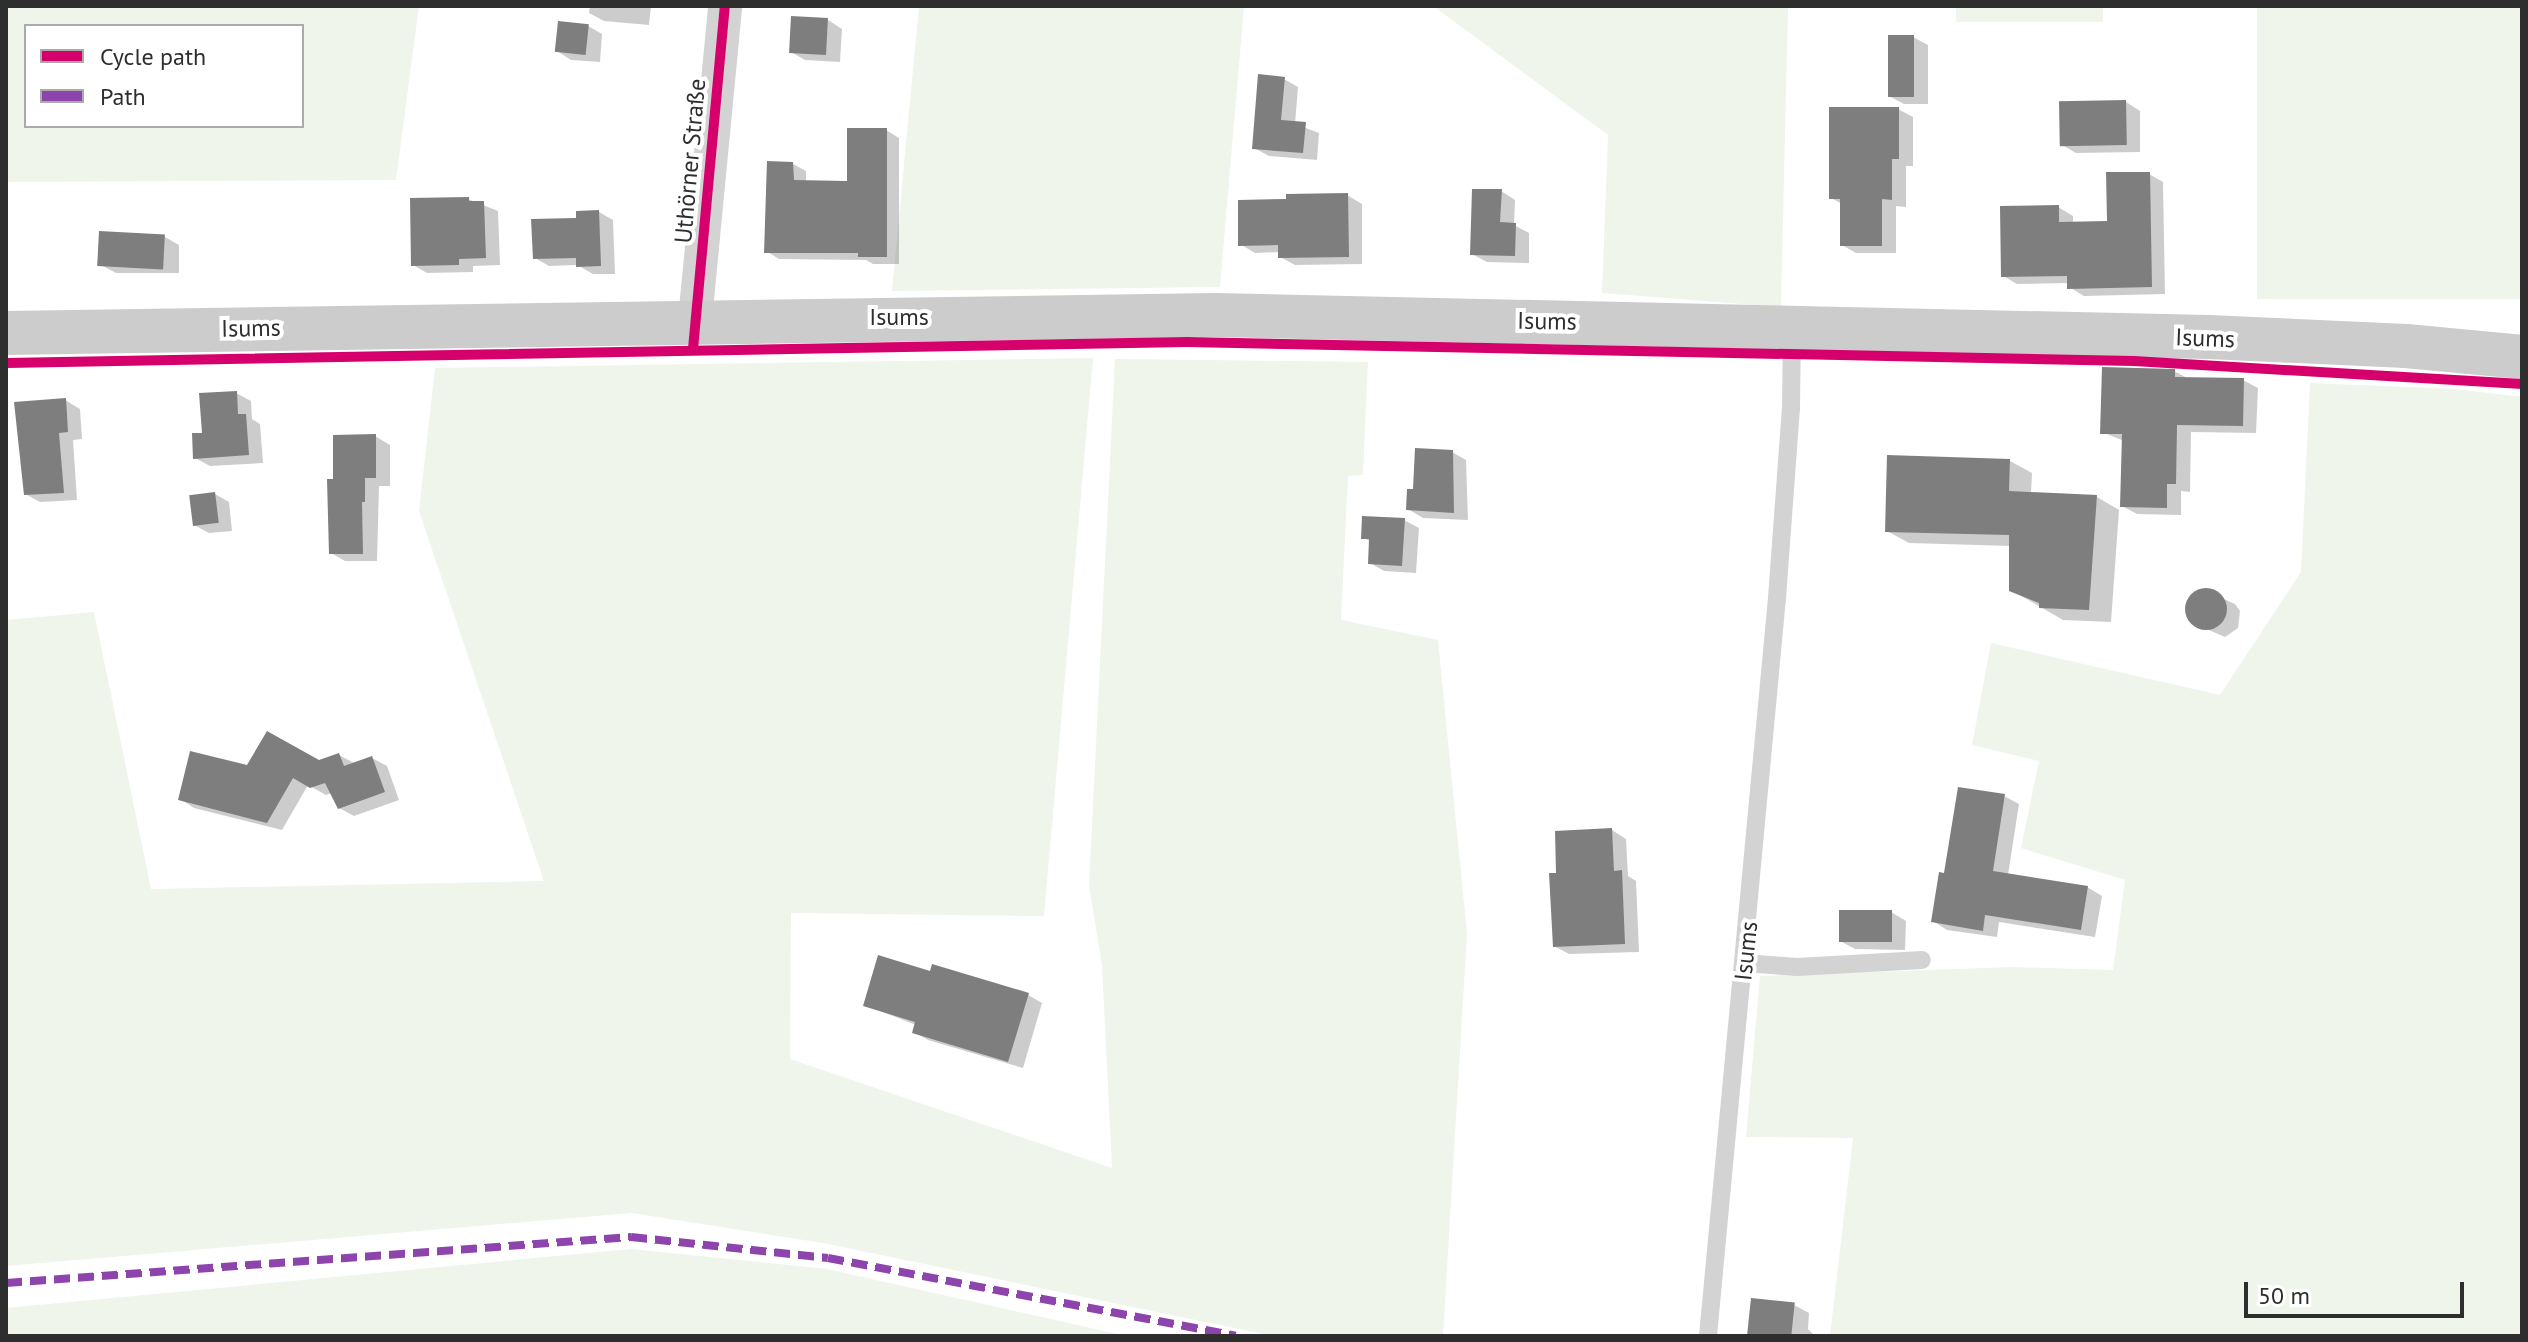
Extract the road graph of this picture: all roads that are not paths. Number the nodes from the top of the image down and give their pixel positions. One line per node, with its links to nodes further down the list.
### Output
1 (725, 6): 2 (street, Uthörner Straße)
2 (695, 320): 3 (main road, Isums); 4 (main road, Isums)
3 (1792, 326): 5 (main road, Isums); 7 (lane, Isums)
4 (6, 333)
5 (2522, 357)
6 (1922, 960): 7 (lane)
7 (1745, 963): 8 (lane, Isums)
8 (1708, 1336)

